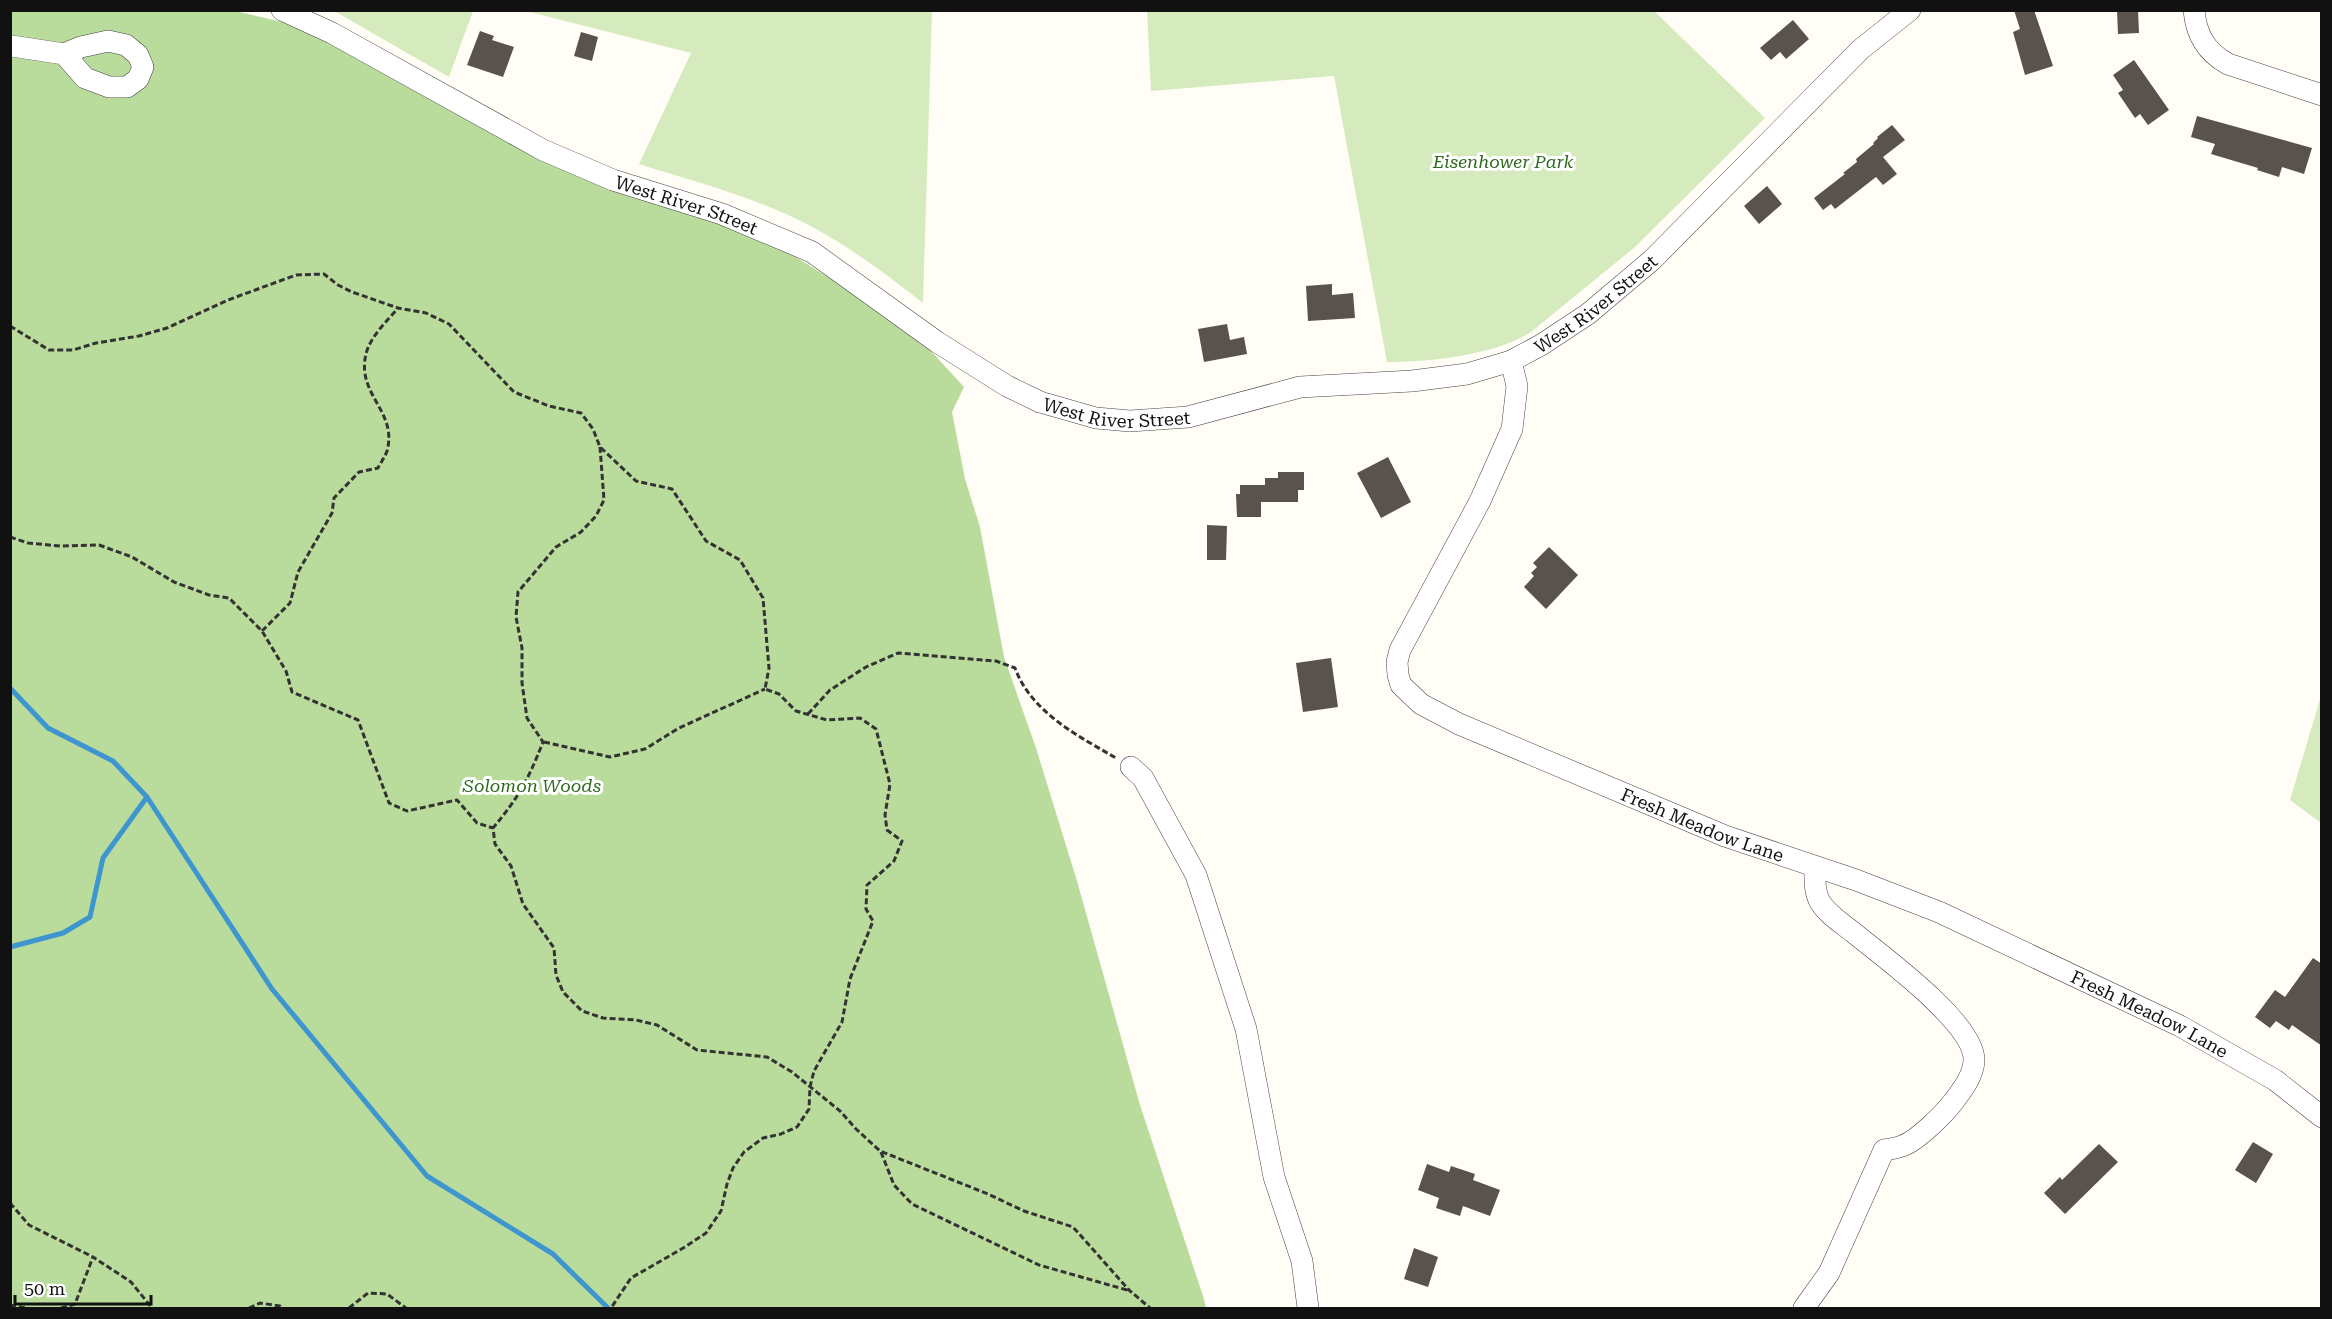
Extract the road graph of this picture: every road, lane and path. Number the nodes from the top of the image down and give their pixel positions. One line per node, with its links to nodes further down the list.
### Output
1 (282, 10): 9 (street, West River Street)
2 (1910, 10): 9 (street, West River Street)
3 (2194, 10): 6 (street)
4 (12, 46): 5 (street)
5 (64, 54)
6 (2322, 95)
7 (398, 308): 8 (path); 10 (path); 12 (path)
8 (10, 326)
9 (1511, 361): 18 (street, Fresh Meadow Lane)
10 (600, 447): 13 (path); 15 (path)
11 (10, 537): 12 (path)
12 (262, 631): 17 (path)
13 (765, 689): 14 (path); 15 (path)
14 (808, 714): 16 (path); 19 (path)
15 (543, 742): 17 (path)
16 (1131, 767): 35 (street)
17 (493, 828): 19 (path)
18 (1815, 867): 20 (street, Fresh Meadow Lane); 36 (street)
19 (810, 1087): 21 (path); 33 (path)
20 (2322, 1117)
21 (880, 1151): 24 (path); 24 (path)
22 (10, 1203): 23 (path)
23 (93, 1257): 27 (path); 28 (path)
24 (1129, 1290): 34 (path)
25 (10, 1305): 26 (path)
26 (26, 1308)
27 (61, 1308)
28 (152, 1308)
29 (249, 1308): 30 (path)
30 (282, 1308)
31 (349, 1308): 32 (path)
32 (406, 1308)
33 (611, 1308)
34 (1150, 1308)
35 (1308, 1308)
36 (1804, 1308)

